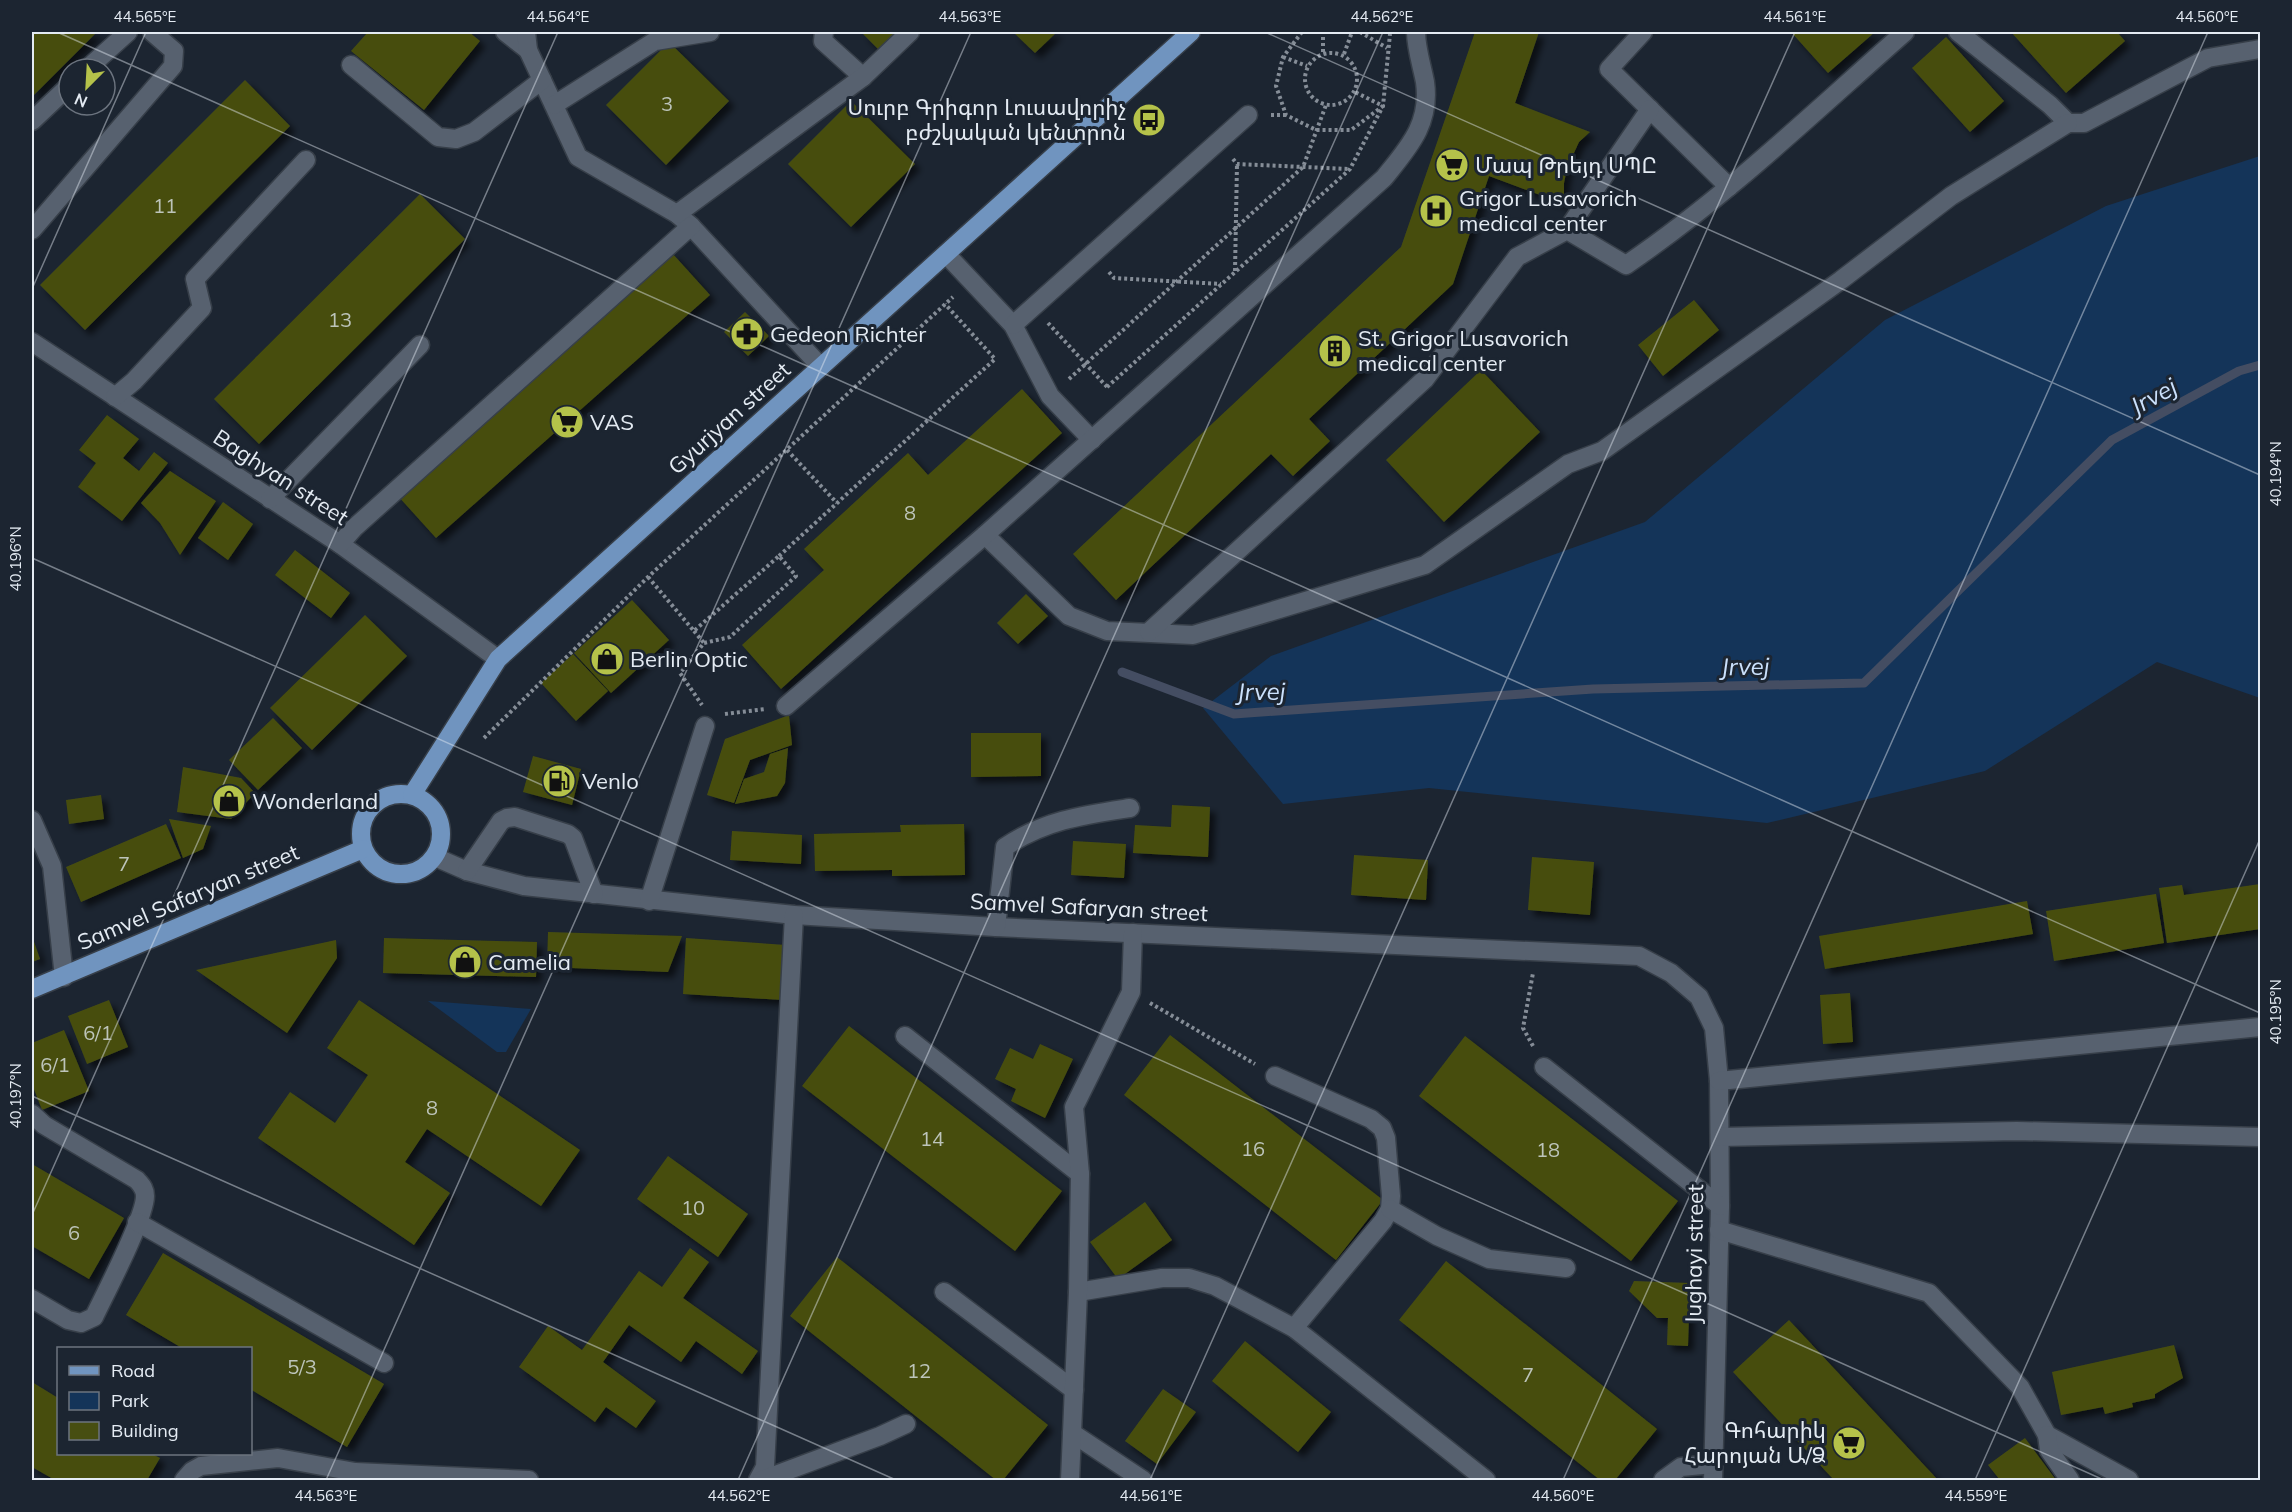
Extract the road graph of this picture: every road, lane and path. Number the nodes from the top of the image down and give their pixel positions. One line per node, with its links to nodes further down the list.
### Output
1 (128, 32): 23 (street)
2 (152, 32): 48 (street)
3 (506, 32): 20 (street)
4 (526, 32): 20 (street)
5 (710, 32): 31 (street)
6 (824, 32): 27 (street)
7 (910, 32): 27 (street)
8 (1191, 32): 50 (main road, Gyurjyan street)
9 (1302, 32): 24 (path)
10 (1323, 32): 21 (path)
11 (1352, 32): 22 (path)
12 (1360, 32): 18 (path)
13 (1390, 32): 18 (path)
14 (1416, 32): 66 (street)
15 (1642, 32): 34 (street)
16 (1905, 32): 44 (street)
17 (1958, 32): 37 (street)
18 (1387, 48): 33 (path)
19 (2260, 48): 37 (street)
20 (528, 50): 28 (street)
21 (1323, 52): 22 (path); 26 (path)
22 (1344, 54): 29 (path)
23 (100, 57)
24 (1283, 57): 26 (path); 38 (path)
25 (351, 65): 28 (street)
26 (1307, 66): 32 (path)
27 (862, 77): 45 (street)
28 (542, 80): 31 (street)
29 (1354, 92): 32 (path); 33 (path)
30 (57, 97): 36 (street)
31 (554, 105): 45 (street)
32 (1326, 105): 38 (path)
33 (1383, 106): 38 (path); 43 (path)
34 (1650, 109): 44 (street); 49 (street)
35 (1248, 115): 39 (street)
36 (32, 121)
37 (2068, 123): 76 (street)
38 (1316, 130): 42 (path)
39 (1218, 142): 41 (path); 51 (street)
40 (306, 160): 65 (street)
41 (1237, 164): 42 (path); 47 (path)
42 (1303, 167): 43 (path); 47 (path)
43 (1350, 169): 52 (path)
44 (1729, 187): 49 (street)
45 (677, 214): 46 (street)
46 (691, 226): 62 (street); 72 (street)
47 (1236, 227): 52 (path); 54 (path)
48 (32, 230)
49 (1567, 230): 76 (street)
50 (946, 254): 53 (street); 62 (main road, Gyurjyan street)
51 (1093, 254): 54 (path); 57 (street)
52 (1235, 272): 55 (path)
53 (971, 280): 56 (path); 58 (street)
54 (1176, 281): 55 (path); 61 (path)
55 (1222, 284): 63 (path)
56 (945, 304): 68 (path); 70 (path)
57 (1034, 307): 58 (street); 61 (path)
58 (1013, 325): 64 (street)
59 (32, 342): 65 (street, Baghyan street)
60 (420, 345): 69 (street)
61 (1086, 364): 63 (path); 64 (path)
62 (821, 367): 78 (main road, Gyurjyan street)
63 (1107, 387): 66 (path)
64 (1050, 396): 67 (street)
65 (115, 397): 69 (street, Baghyan street)
66 (1126, 409): 67 (street)
67 (1092, 440): 71 (street)
68 (787, 450): 70 (path); 74 (path)
69 (270, 499): 72 (street, Baghyan street)
70 (837, 503): 73 (path)
71 (985, 535): 76 (street); 79 (street)
72 (340, 544): 78 (street, Baghyan street)
73 (779, 556): 75 (path); 77 (path)
74 (648, 577): 75 (path); 81 (path)
75 (694, 631): 77 (path)
76 (1149, 632)
77 (704, 643): 80 (path)
78 (498, 659): 82 (main road, Gyurjyan street)
79 (786, 706): 80 (path)
80 (707, 721): 89 (street)
81 (484, 738)
82 (412, 795): 85 (main road); 86 (main road)
83 (1130, 808): 91 (street)
84 (32, 820): 94 (street)
85 (363, 849): 86 (main road); 94 (main road, Samvel Safaryan street)
86 (435, 857): 87 (street, Samvel Safaryan street)
87 (467, 871): 88 (street, Samvel Safaryan street); 88 (street)
88 (594, 894): 89 (street, Samvel Safaryan street)
89 (649, 901): 90 (street, Samvel Safaryan street)
90 (794, 915): 91 (street, Samvel Safaryan street); 125 (street)
91 (996, 927): 92 (street, Samvel Safaryan street)
92 (1133, 933): 93 (street, Samvel Safaryan street); 96 (street)
93 (1537, 951): 98 (street, Samvel Safaryan street); 100 (path)
94 (64, 977): 95 (main road, Samvel Safaryan street)
95 (32, 988)
96 (1131, 992): 101 (path); 106 (street)
97 (2260, 1027): 102 (street)
98 (1714, 1028): 102 (street, Jughayi street)
99 (905, 1036): 106 (street)
100 (1544, 1067): 107 (street)
101 (1275, 1076): 108 (street)
102 (1719, 1081): 104 (street, Jughayi street)
103 (32, 1113): 109 (street)
104 (1720, 1137): 105 (street); 107 (street, Jughayi street)
105 (2260, 1137)
106 (1080, 1174): 113 (street)
107 (1720, 1206): 110 (street, Jughayi street)
108 (1390, 1209): 111 (street); 115 (street)
109 (137, 1222): 114 (street); 116 (street)
110 (1719, 1230): 120 (street); 121 (street, Jughayi street)
111 (1566, 1268)
112 (944, 1292): 117 (street)
113 (1078, 1292): 115 (street); 117 (street)
114 (32, 1299)
115 (1294, 1328): 128 (street)
116 (384, 1364)
117 (1074, 1390): 119 (street)
118 (906, 1424): 125 (street)
119 (1072, 1433): 126 (street); 127 (street)
120 (2047, 1435): 130 (street); 131 (street)
121 (1713, 1472): 129 (street)
122 (353, 1476): 123 (street); 124 (street)
123 (184, 1480)
124 (529, 1480)
125 (760, 1480)
126 (1070, 1480)
127 (1143, 1480)
128 (1486, 1480)
129 (1663, 1480)
130 (2070, 1480)
131 (2129, 1480)

